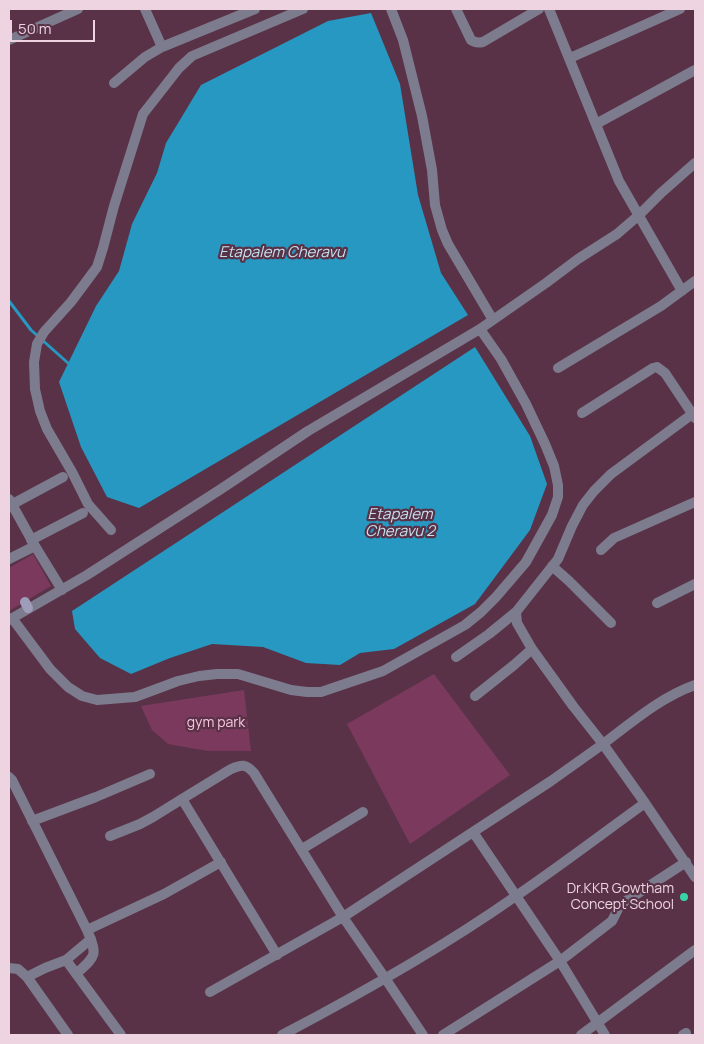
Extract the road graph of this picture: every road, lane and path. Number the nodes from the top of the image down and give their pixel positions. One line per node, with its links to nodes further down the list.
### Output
1 (78, 9): 10 (street)
2 (145, 9): 11 (street)
3 (255, 9): 11 (street)
4 (303, 9): 29 (street)
5 (391, 9): 20 (street)
6 (456, 9): 7 (street)
7 (539, 9)
8 (549, 9): 12 (street)
9 (680, 9): 12 (street)
10 (9, 40)
11 (162, 47): 14 (street)
12 (570, 58): 15 (street)
13 (695, 70): 15 (street)
14 (114, 83)
15 (596, 124): 17 (street)
16 (695, 163): 17 (street)
17 (639, 215): 19 (street); 20 (street)
18 (695, 281): 19 (street)
19 (682, 291): 22 (street)
20 (492, 320): 21 (street)
21 (480, 328): 35 (street); 38 (street)
22 (558, 368)
23 (582, 413): 24 (street)
24 (694, 414): 33 (street)
25 (63, 477): 27 (street)
26 (695, 502): 31 (street)
27 (10, 503): 30 (street)
28 (83, 513): 30 (street)
29 (111, 530)
30 (33, 543): 32 (street); 35 (street)
31 (601, 550)
32 (9, 559)
33 (552, 566): 37 (street); 39 (street)
34 (695, 584): 36 (street)
35 (62, 590): 38 (street)
36 (657, 604)
37 (516, 612): 40 (street); 41 (street)
38 (10, 619)
39 (611, 624)
40 (532, 649): 43 (street); 44 (street)
41 (456, 657)
42 (695, 685): 44 (street)
43 (475, 696)
44 (603, 744): 48 (street); 51 (street)
45 (150, 774): 50 (street)
46 (9, 776): 50 (street)
47 (182, 799): 52 (street); 53 (street); 54 (street)
48 (645, 803): 55 (street); 57 (street)
49 (363, 812): 53 (street)
50 (32, 821): 59 (street)
51 (473, 832): 57 (street); 58 (street)
52 (110, 836)
53 (302, 849): 58 (street)
54 (221, 862): 59 (street); 61 (street)
55 (686, 862): 56 (street); 63 (street)
56 (695, 877)
57 (516, 896): 63 (street); 67 (street)
58 (343, 917): 61 (street); 67 (street)
59 (89, 935): 62 (street); 65 (street)
60 (695, 950): 69 (street)
61 (277, 955): 68 (street)
62 (66, 960): 65 (street); 66 (street)
63 (560, 962): 69 (street); 74 (street)
64 (9, 968): 66 (street)
65 (76, 974): 71 (street)
66 (27, 977): 70 (street)
67 (386, 978): 72 (street); 73 (street)
68 (210, 992)
69 (597, 1024): 75 (street); 76 (street)
70 (68, 1035)
71 (121, 1035)
72 (282, 1035)
73 (423, 1035)
74 (443, 1035)
75 (581, 1035)
76 (605, 1035)

